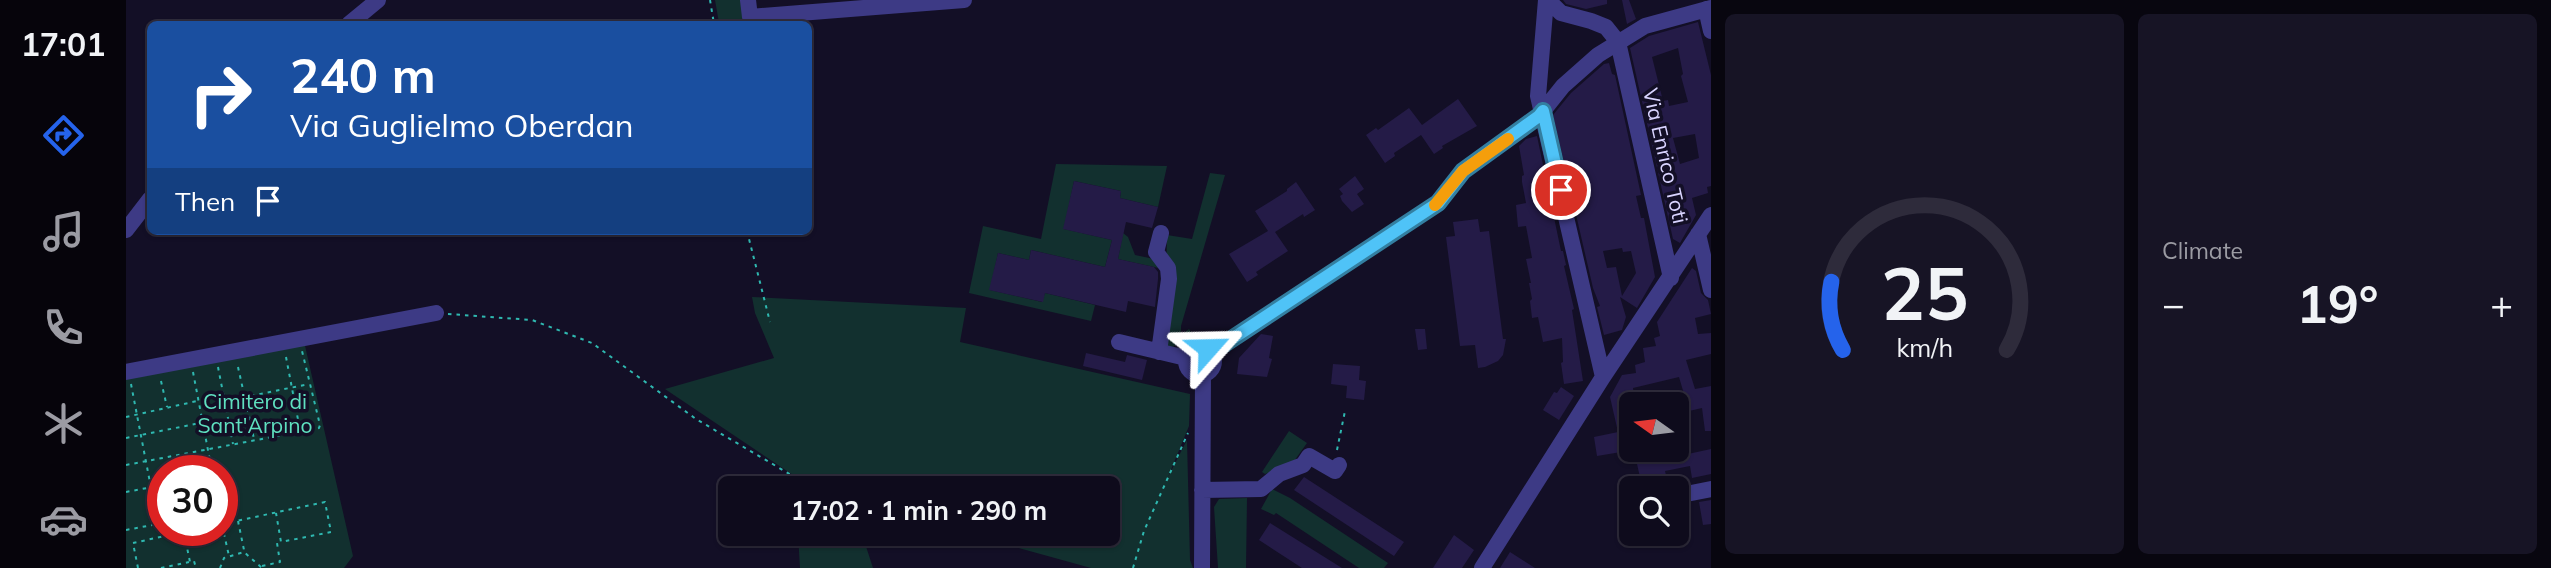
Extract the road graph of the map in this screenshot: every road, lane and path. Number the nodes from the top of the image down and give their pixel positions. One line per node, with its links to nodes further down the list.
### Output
1 (378, 0): 8 (street)
2 (710, 0): 9 (path)
3 (748, 0): 4 (street)
4 (964, 0)
5 (1547, 0): 7 (street); 10 (street)
6 (1709, 8): 11 (street); 12 (street)
7 (1561, 13): 10 (street); 12 (street)
8 (353, 21)
9 (714, 21)
10 (1545, 22): 13 (street)
11 (1711, 31)
12 (1618, 42): 13 (street); 20 (street, Via Enrico Toti)
13 (1543, 111): 27 (street); 36 (street)
14 (147, 203): 16 (street)
15 (1711, 215): 18 (street)
16 (126, 230)
17 (1161, 233): 26 (street)
18 (1698, 234): 20 (street); 21 (street)
19 (748, 235): 23 (path)
20 (1671, 278): 36 (street)
21 (1711, 290)
22 (436, 313): 35 (street); 59 (path)
23 (770, 322)
24 (300, 342): 37 (path)
25 (1119, 342): 26 (street)
26 (1159, 352): 30 (street)
27 (1212, 352): 30 (street); 34 (street)
28 (285, 356): 38 (path)
29 (216, 358): 41 (path)
30 (1186, 358): 34 (street)
31 (192, 365): 40 (path)
32 (238, 366): 39 (path)
33 (159, 372): 42 (path)
34 (1203, 374): 47 (street)
35 (128, 375): 44 (path)
36 (1603, 377): 85 (street)
37 (310, 383): 38 (path); 48 (path)
38 (292, 387): 39 (path); 48 (path)
39 (246, 397): 41 (path); 51 (path)
40 (198, 401): 42 (path); 46 (path)
41 (225, 401): 52 (path)
42 (167, 408): 44 (path)
43 (1345, 411): 57 (path)
44 (136, 414): 45 (path); 49 (path)
45 (126, 416)
46 (202, 423): 49 (path); 53 (path)
47 (1204, 430): 62 (street); 83 (path)
48 (301, 431): 51 (path)
49 (140, 435): 50 (path); 55 (path)
50 (126, 438)
51 (254, 440): 52 (path)
52 (233, 444): 53 (path)
53 (207, 449): 54 (path); 55 (path)
54 (208, 455)
55 (145, 462): 56 (path); 58 (path)
56 (126, 465)
57 (1339, 465): 62 (street)
58 (147, 472)
59 (793, 476)
60 (147, 488): 63 (path)
61 (1711, 489): 64 (street)
62 (1202, 490): 84 (street)
63 (126, 492)
64 (1689, 493)
65 (275, 512): 66 (path); 70 (path); 70 (path)
66 (238, 520): 73 (path)
67 (147, 526): 68 (path)
68 (126, 530)
69 (147, 540): 78 (path)
70 (281, 542): 76 (path)
71 (187, 546): 75 (path)
72 (227, 546): 74 (path)
73 (244, 552): 74 (path); 77 (path)
74 (229, 556): 81 (path)
75 (190, 562): 79 (path); 80 (path)
76 (280, 562): 77 (path); 82 (path)
77 (262, 567)
78 (138, 568)
79 (161, 568)
80 (196, 568)
81 (220, 568)
82 (281, 568)
83 (1133, 568)
84 (1202, 568)
85 (1482, 568)

